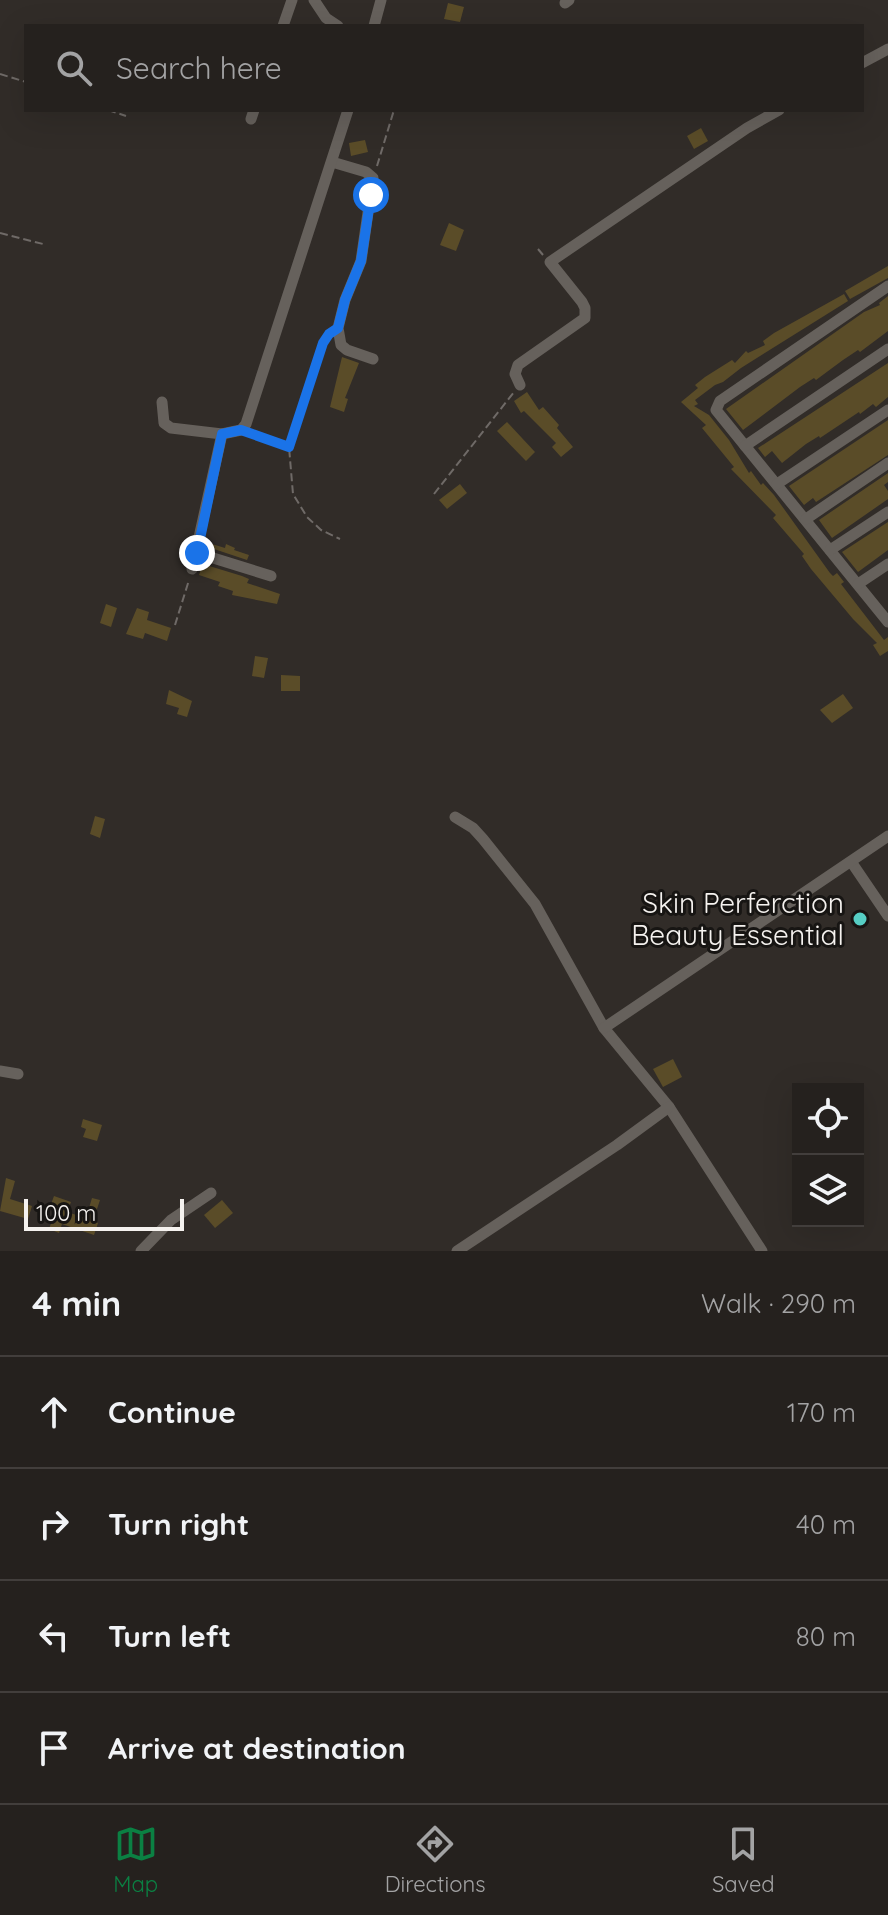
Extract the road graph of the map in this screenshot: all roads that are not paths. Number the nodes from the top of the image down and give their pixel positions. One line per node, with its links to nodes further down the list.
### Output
1 (292, 0): 4 (street)
2 (314, 0): 5 (street)
3 (381, 0): 6 (street)
4 (284, 24)
5 (335, 24)
6 (375, 24)
7 (888, 49): 8 (street)
8 (864, 62)
9 (347, 112): 11 (street)
10 (775, 112): 15 (street)
11 (332, 162): 14 (street); 18 (street)
12 (888, 286): 19 (street)
13 (888, 349): 19 (street)
14 (373, 359)
15 (520, 385)
16 (162, 402): 18 (street)
17 (888, 410): 21 (street)
18 (222, 434): 25 (street)
19 (745, 446): 21 (street)
20 (888, 463): 23 (street)
21 (777, 484): 23 (street)
22 (888, 512): 24 (street)
23 (806, 519): 24 (street)
24 (830, 550): 29 (street)
25 (197, 553): 27 (street); 28 (street)
26 (888, 564): 29 (street)
27 (190, 575)
28 (271, 576)
29 (858, 584): 30 (street)
30 (888, 622)
31 (455, 817): 35 (street)
32 (888, 836): 33 (street)
33 (852, 863): 34 (street); 35 (street)
34 (888, 916)
35 (604, 1028): 38 (street)
36 (0, 1071): 37 (street)
37 (18, 1074)
38 (669, 1107): 41 (street); 42 (street)
39 (211, 1193): 40 (street)
40 (141, 1251)
41 (457, 1251)
42 (762, 1251)

